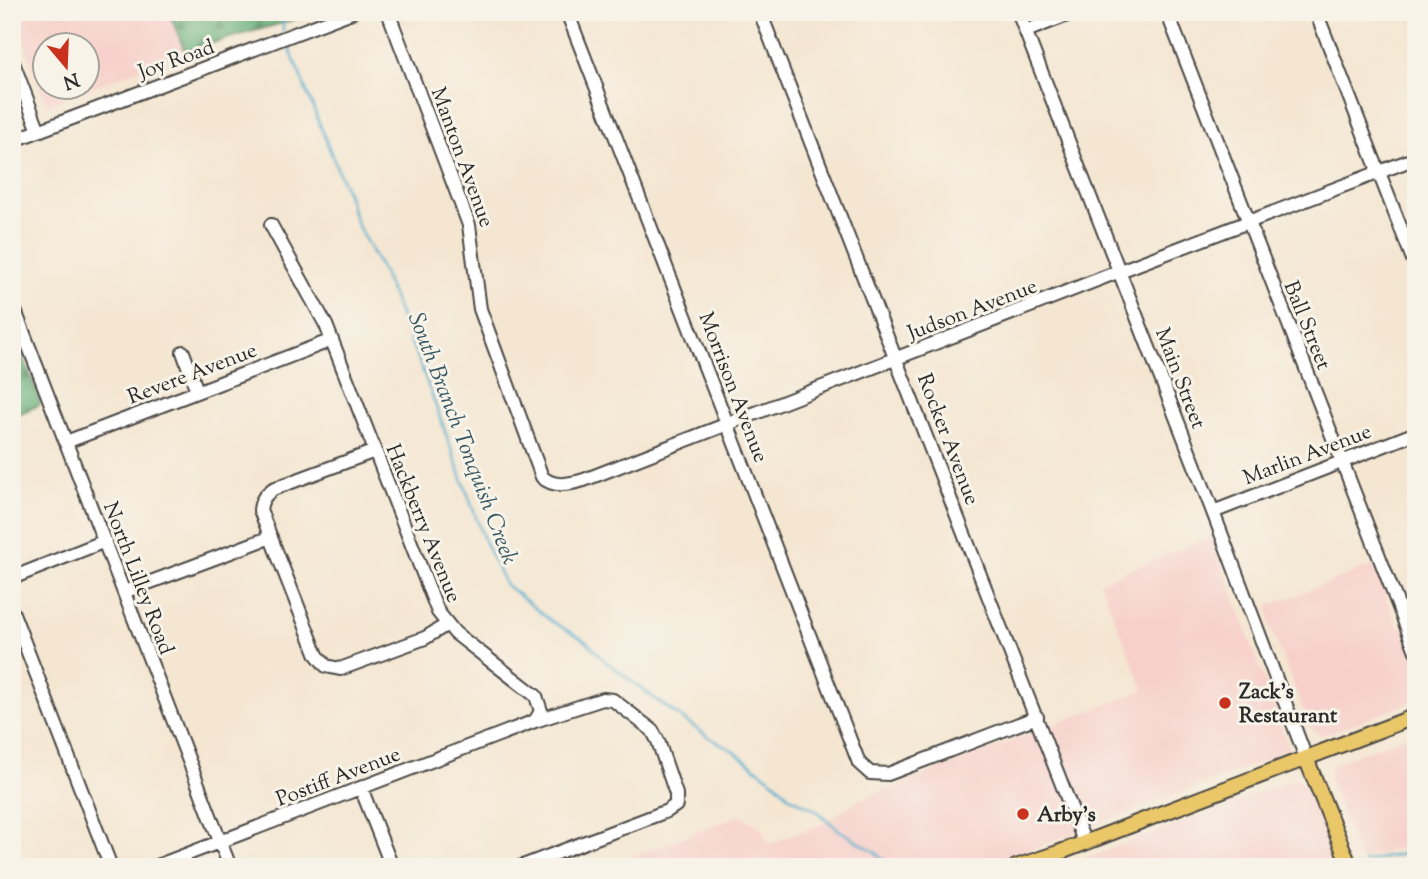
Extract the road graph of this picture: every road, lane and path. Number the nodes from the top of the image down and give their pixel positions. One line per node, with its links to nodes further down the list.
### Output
1 (352, 12): 11 (street, Joy Road)
2 (388, 12): 29 (street, Manton Avenue)
3 (567, 12): 24 (street, Morrison Avenue)
4 (760, 12): 22 (street, Rocker Avenue)
5 (1018, 12): 9 (street, Main Street)
6 (1075, 12): 9 (street)
7 (1167, 12): 15 (street, Ball Street)
8 (1316, 12): 14 (street)
9 (1026, 31): 18 (street, Main Street)
10 (12, 60): 11 (street)
11 (39, 131): 12 (street, Joy Road)
12 (12, 141)
13 (1416, 158): 14 (street, Judson Avenue)
14 (1379, 172): 15 (street, Judson Avenue); 17 (street)
15 (1247, 223): 18 (street, Judson Avenue); 28 (street, Ball Street)
16 (271, 225): 20 (street, Hackberry Avenue)
17 (1416, 267)
18 (1119, 271): 22 (street, Judson Avenue); 30 (street, Main Street)
19 (12, 303): 26 (street, North Lilley Road)
20 (332, 340): 23 (street, Revere Avenue); 27 (street, Hackberry Avenue)
21 (183, 352): 23 (street)
22 (897, 358): 24 (street, Judson Avenue); 39 (street, Rocker Avenue)
23 (197, 391): 26 (street, Revere Avenue)
24 (728, 424): 29 (street, Judson Avenue); 39 (street, Morrison Avenue)
25 (1416, 433): 28 (street, Marlin Avenue)
26 (66, 442): 32 (street, North Lilley Road)
27 (375, 451): 31 (street); 36 (street, Hackberry Avenue)
28 (1341, 461): 30 (street, Marlin Avenue); 37 (street, Ball Street)
29 (542, 477)
30 (1213, 512): 41 (street, Main Street)
31 (271, 537): 34 (street); 36 (street)
32 (105, 541): 33 (street); 34 (street, North Lilley Road)
33 (12, 578)
34 (124, 592): 44 (street, North Lilley Road)
35 (12, 611): 45 (street)
36 (446, 625): 40 (street, Hackberry Avenue)
37 (1416, 651)
38 (1416, 716): 41 (main road)
39 (1037, 717): 43 (street, Rocker Avenue)
40 (535, 721): 42 (street, Postiff Avenue); 49 (street, Postiff Avenue)
41 (1306, 758): 43 (main road); 51 (main road)
42 (361, 788): 44 (street, Postiff Avenue); 48 (street)
43 (1084, 841): 50 (main road)
44 (220, 842): 46 (street, Postiff Avenue); 47 (street, North Lilley Road)
45 (111, 867)
46 (154, 867)
47 (230, 867)
48 (392, 867)
49 (520, 867)
50 (1016, 867)
51 (1350, 867)

